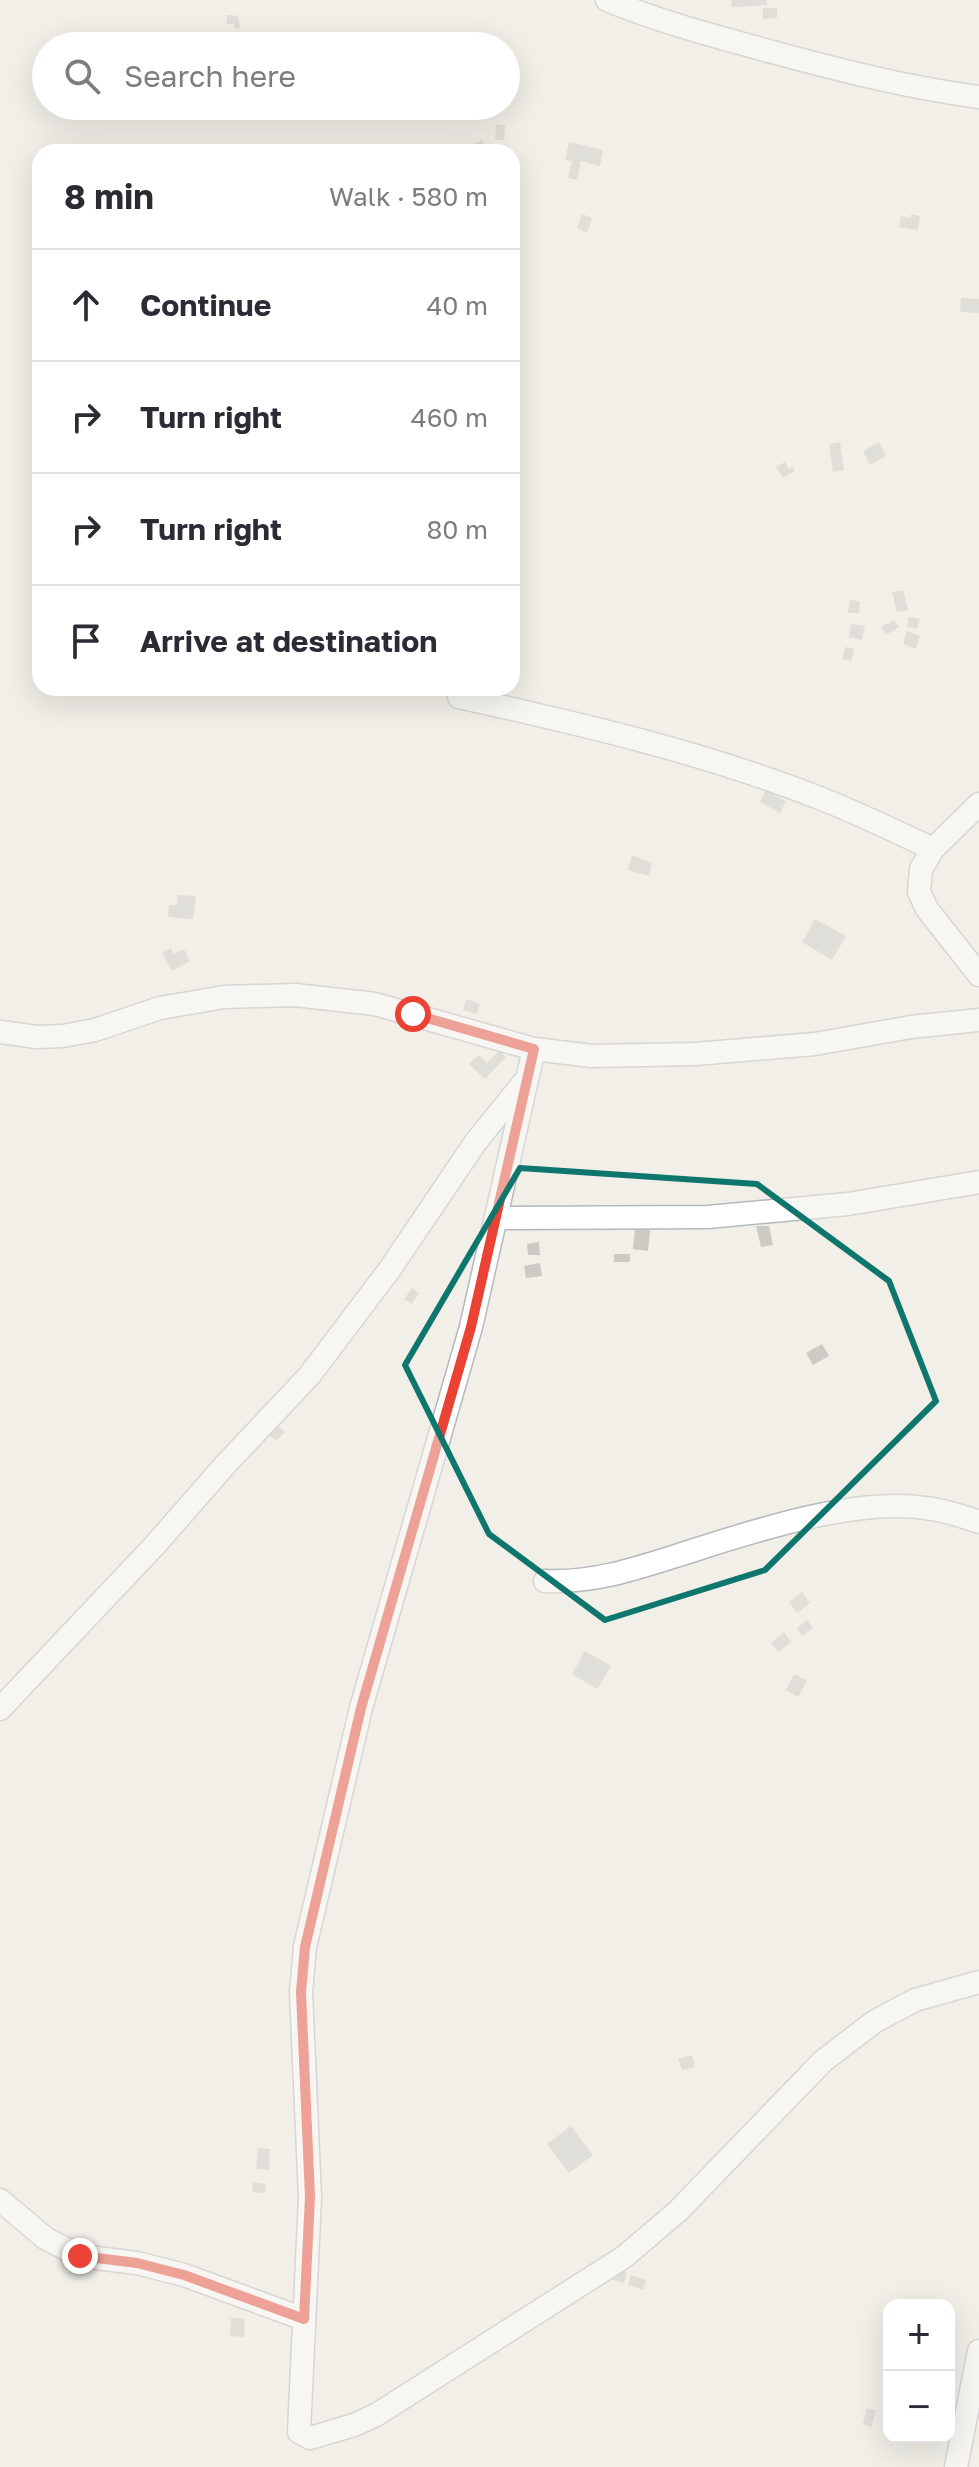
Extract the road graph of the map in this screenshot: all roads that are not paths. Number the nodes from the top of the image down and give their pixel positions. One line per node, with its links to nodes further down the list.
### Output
1 (607, 0): 2 (street)
2 (979, 97)
3 (459, 697): 5 (street)
4 (979, 804): 5 (street)
5 (933, 849): 6 (street)
6 (979, 975)
7 (979, 1020): 9 (street)
8 (0, 1032): 9 (street)
9 (534, 1049): 10 (street)
10 (528, 1077): 12 (street); 15 (street)
11 (979, 1182): 12 (street)
12 (496, 1218): 18 (street)
13 (979, 1522): 14 (street)
14 (545, 1581)
15 (0, 1709)
16 (979, 1982): 18 (street)
17 (0, 2200): 18 (street)
18 (304, 2319)
19 (979, 2351): 20 (street)
20 (956, 2467)

